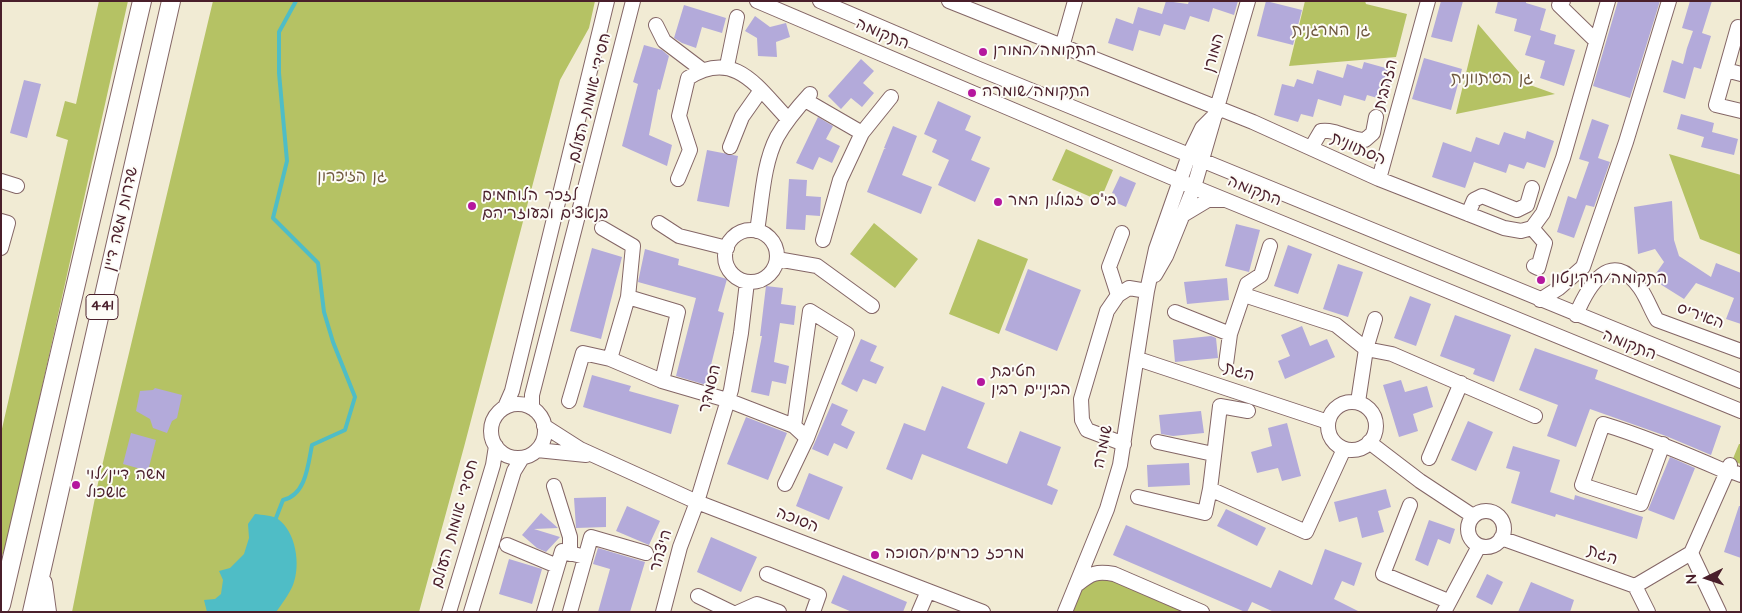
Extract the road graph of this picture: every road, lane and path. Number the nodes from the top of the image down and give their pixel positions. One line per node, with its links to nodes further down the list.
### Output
1 (142, 1): 113 (main road, שדרות משה דיין / 441)
2 (171, 1): 119 (main road, שדרות משה דיין / 441)
3 (757, 1): 36 (street, התקומה)
4 (820, 1): 31 (street, התקומה)
5 (949, 1): 18 (street, הסתוונית)
6 (1075, 1): 18 (street)
7 (1248, 1): 25 (street, המורן)
8 (1428, 1): 37 (street, הזהבית)
9 (1563, 1): 17 (street)
10 (1608, 1): 17 (street)
11 (1669, 1): 64 (street)
12 (606, 2): 81 (street, חסידי אומות העולם)
13 (635, 4): 82 (street, חסידי אומות העולם)
14 (737, 17): 19 (street)
15 (656, 25): 20 (street)
16 (1741, 28): 21 (street)
17 (1596, 41): 50 (street)
18 (1062, 47): 25 (street, הסתוונית)
19 (727, 66): 20 (street); 23 (street)
20 (701, 69): 38 (street)
21 (1726, 70): 22 (street); 26 (street)
22 (1741, 74)
23 (760, 90): 28 (street); 32 (street)
24 (891, 97): 30 (street)
25 (1217, 111): 29 (street, המורן); 33 (street, הסתוונית); 35 (street, המורן)
26 (1741, 111)
27 (1376, 117): 33 (street)
28 (788, 119): 30 (street); 51 (street)
29 (1202, 129): 31 (street); 34 (street, המורן)
30 (862, 133): 53 (street)
31 (1166, 146): 34 (street, התקומה)
32 (730, 148)
33 (1311, 148): 37 (street, הסתוונית)
34 (1189, 155): 35 (street, התקומה); 40 (street, שומרה)
35 (1203, 161): 42 (street, שומרה); 64 (street, התקומה)
36 (1157, 171): 40 (street, התקומה); 45 (street)
37 (1379, 179): 46 (street, הסתוונית)
38 (678, 180)
39 (1, 181): 41 (street)
40 (1179, 181): 42 (street, התקומה); 45 (street, שומרה)
41 (17, 186)
42 (1194, 187): 44 (street, התקומה); 45 (street, שומרה)
43 (1532, 188): 46 (street)
44 (1226, 200): 45 (street); 84 (street, התקומה)
45 (1176, 213): 60 (street, שומרה)
46 (1468, 214): 50 (street, הסתוונית)
47 (1, 221): 55 (street)
48 (659, 224): 56 (street)
49 (602, 228): 63 (street)
50 (1532, 228): 58 (street)
51 (757, 231): 56 (street); 57 (street)
52 (1122, 233): 61 (street)
53 (823, 240)
54 (1270, 246): 62 (street)
55 (1, 248)
56 (727, 248): 59 (street)
57 (777, 259): 59 (street); 65 (street)
58 (1534, 266)
59 (747, 282): 78 (street, הסמדר)
60 (1149, 287): 61 (street); 72 (street, שומרה)
61 (1118, 295): 92 (street)
62 (1244, 295): 69 (street); 70 (street)
63 (628, 297): 73 (street); 76 (street)
64 (1540, 300): 67 (street, התקומה)
65 (872, 306)
66 (1175, 312): 69 (street)
67 (1576, 315): 71 (street, האיריס); 75 (street, התקומה)
68 (1374, 320): 70 (street)
69 (1230, 334): 74 (street)
70 (1366, 349): 77 (street); 80 (street)
71 (1741, 351)
72 (1138, 359): 86 (street, הגת); 92 (street, שומרה)
73 (610, 360): 76 (street); 79 (street)
74 (1226, 364)
75 (1741, 381)
76 (662, 382): 78 (street)
77 (1461, 383): 85 (street); 100 (street)
78 (727, 400): 88 (street); 106 (street, הסמדר)
79 (569, 401)
80 (1358, 402): 86 (street); 91 (street)
81 (505, 407): 82 (street); 94 (street, חסידי אומות העולם)
82 (532, 408): 87 (street)
83 (1248, 411): 97 (street)
84 (1741, 411)
85 (1535, 416)
86 (1328, 422): 95 (street)
87 (544, 426): 96 (street); 99 (street, הסוכה)
88 (794, 426): 89 (street); 89 (street)
89 (807, 438): 102 (street)
90 (1158, 442): 97 (street)
91 (1369, 442): 95 (street); 108 (street)
92 (1124, 444): 111 (street, שומרה)
93 (1663, 444): 93 (street); 101 (street)
94 (496, 446): 98 (street, חסידי אומות העולם); 131 (street, חסידי אומות העולם)
95 (1344, 449): 104 (street)
96 (537, 450): 98 (street); 99 (street, הסוכה)
97 (1213, 454): 104 (street)
98 (522, 458): 132 (street)
99 (600, 458): 106 (street, הסוכה)
100 (1430, 458)
101 (1732, 471): 116 (street)
102 (785, 484)
103 (554, 486): 115 (street)
104 (1210, 489): 105 (street)
105 (1138, 497)
106 (697, 502): 125 (street, הסוכה); 135 (street, היצהר)
107 (1410, 505): 128 (street)
108 (1473, 516): 109 (street); 112 (street)
109 (1502, 538): 112 (street); 124 (street, הגת)
110 (507, 545): 118 (street)
111 (1093, 545): 121 (street); 123 (street, שומרה)
112 (1479, 546): 128 (street)
113 (14, 549): 122 (main road); 127 (main road, שדרות משה דיין / 441)
114 (646, 553): 117 (street)
115 (570, 554): 117 (street); 118 (street)
116 (1691, 554): 124 (street); 145 (street)
117 (585, 558): 134 (street)
118 (558, 566): 133 (street)
119 (41, 573): 129 (main road, שדרות משה דיין / 441); 130 (main road)
120 (767, 574): 139 (street)
121 (1114, 574): 123 (street); 143 (street)
122 (1, 581)
123 (1078, 584): 142 (street, שומרה)
124 (1635, 586): 144 (street)
125 (928, 591): 140 (street); 141 (street, הסוכה)
126 (698, 596): 136 (street)
127 (1, 605)
128 (1446, 606)
129 (32, 612)
130 (47, 612)
131 (449, 612)
132 (471, 612)
133 (544, 612)
134 (570, 612)
135 (663, 612)
136 (731, 612)
137 (739, 612): 138 (street)
138 (778, 612)
139 (813, 612)
140 (920, 612)
141 (983, 612)
142 (1065, 612)
143 (1202, 612)
144 (1648, 612)
145 (1719, 612)

